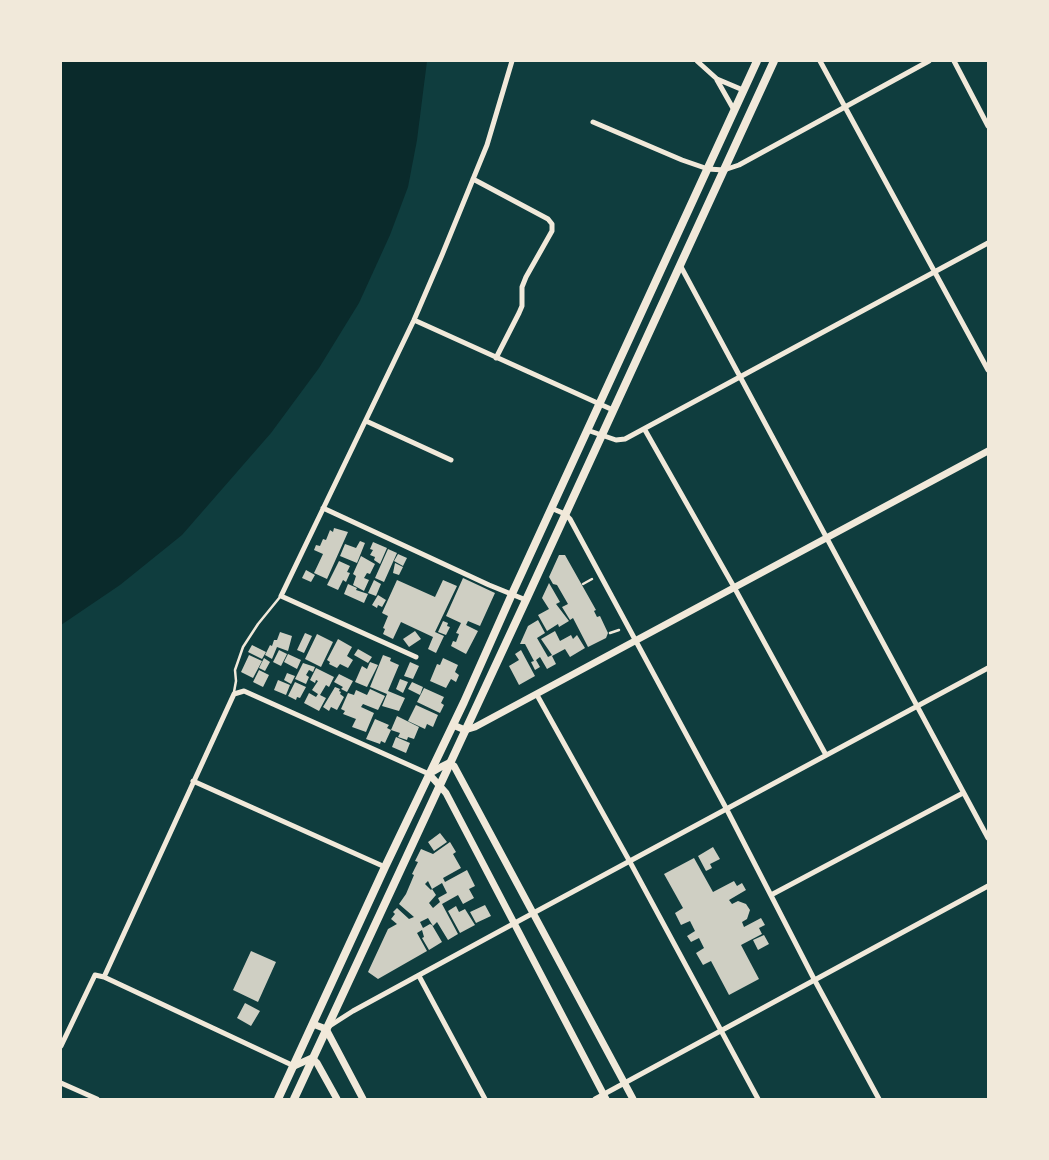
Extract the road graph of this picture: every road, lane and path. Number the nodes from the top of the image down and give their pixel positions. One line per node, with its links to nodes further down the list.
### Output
1 (512, 61): 16 (street)
2 (697, 61): 8 (street)
3 (756, 61): 9 (main road)
4 (774, 61): 15 (main road)
5 (820, 61): 10 (street)
6 (930, 61): 10 (street)
7 (954, 61): 13 (street)
8 (717, 79): 9 (street); 11 (street)
9 (743, 90): 11 (main road)
10 (845, 108): 15 (street); 19 (street)
11 (734, 110): 14 (main road)
12 (593, 122): 14 (street)
13 (988, 126)
14 (708, 169): 15 (street); 24 (main road)
15 (724, 170): 18 (main road)
16 (473, 179): 20 (street); 21 (street)
17 (988, 243): 19 (street)
18 (680, 265): 23 (street); 25 (main road)
19 (935, 271): 22 (street); 23 (street)
20 (414, 320): 21 (street); 26 (street)
21 (496, 358): 24 (street)
22 (988, 370)
23 (740, 377): 28 (street); 35 (street)
24 (599, 405): 25 (street); 27 (main road)
25 (613, 410): 29 (main road)
26 (366, 421): 31 (street); 32 (street)
27 (587, 430): 29 (street); 33 (main road)
28 (645, 430): 29 (street); 38 (street)
29 (601, 436): 34 (main road)
30 (988, 451): 35 (street)
31 (451, 460)
32 (323, 508): 39 (street); 40 (street)
33 (551, 508): 34 (street); 39 (main road)
34 (565, 514): 41 (main road); 44 (street)
35 (827, 538): 38 (street); 49 (street)
36 (592, 579): 37 (path)
37 (583, 584)
38 (734, 587): 44 (street); 52 (street)
39 (512, 594): 41 (street); 50 (main road)
40 (281, 596): 45 (street); 47 (lane)
41 (526, 600): 51 (main road)
42 (619, 630): 43 (path)
43 (610, 633)
44 (636, 641): 48 (street); 58 (street)
45 (416, 657)
46 (988, 668): 49 (street)
47 (234, 694): 54 (street); 55 (street)
48 (537, 695): 51 (street); 60 (street)
49 (917, 706): 52 (street); 57 (street)
50 (453, 725): 51 (street); 54 (main road)
51 (465, 730): 53 (main road)
52 (826, 756): 58 (street)
53 (449, 763): 54 (street); 56 (main road); 64 (street)
54 (429, 774): 56 (street); 61 (main road)
55 (193, 781): 61 (street); 67 (street)
56 (439, 785): 65 (street); 70 (main road)
57 (963, 793): 59 (street); 63 (street)
58 (726, 808): 60 (street); 63 (street)
59 (988, 838)
60 (630, 862): 64 (street); 71 (street)
61 (385, 867): 69 (main road)
62 (988, 886): 68 (street)
63 (771, 895): 68 (street)
64 (533, 914): 65 (street); 76 (street)
65 (514, 925): 66 (street); 77 (street)
66 (419, 976): 70 (street); 83 (street)
67 (104, 977): 72 (street); 74 (street)
68 (814, 979): 71 (street); 87 (street)
69 (314, 1024): 70 (street); 74 (main road)
70 (326, 1029): 73 (main road); 82 (street)
71 (721, 1030): 76 (street); 86 (street)
72 (61, 1046)
73 (312, 1058): 74 (street); 80 (main road); 81 (street)
74 (294, 1066): 79 (main road)
75 (61, 1083): 78 (street)
76 (624, 1083): 77 (street); 85 (street)
77 (605, 1096): 84 (street)
78 (97, 1099)
79 (278, 1099)
80 (294, 1099)
81 (337, 1099)
82 (363, 1099)
83 (485, 1099)
84 (595, 1099)
85 (632, 1099)
86 (758, 1099)
87 (879, 1099)

